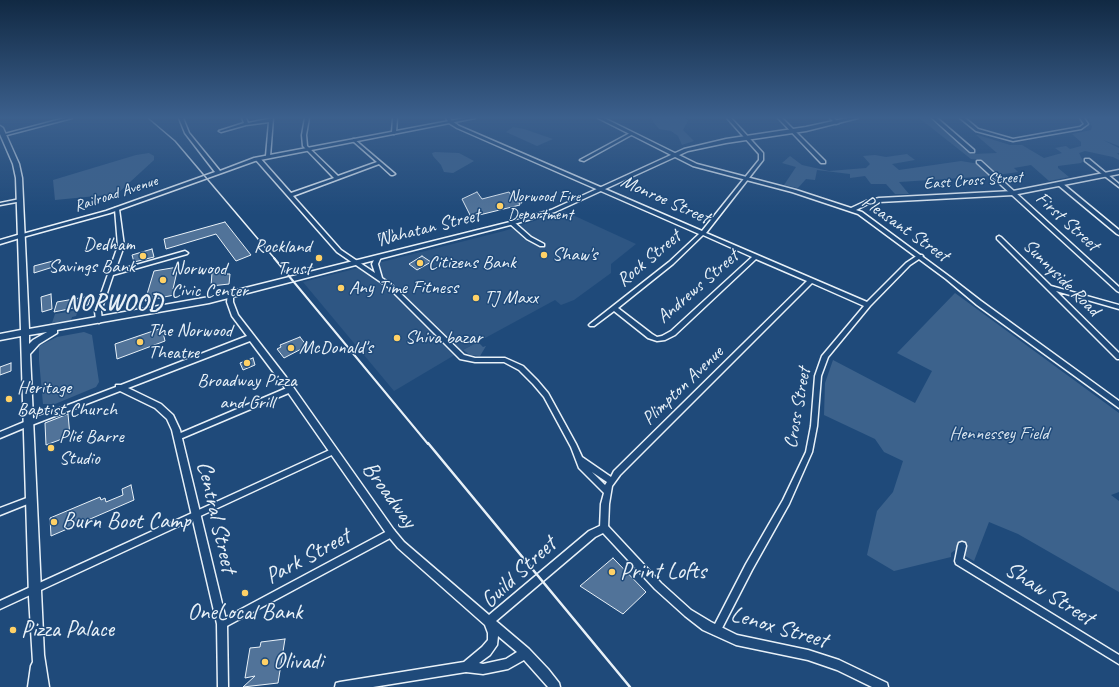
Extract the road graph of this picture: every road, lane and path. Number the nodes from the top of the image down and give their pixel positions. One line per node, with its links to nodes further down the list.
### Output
1 (9, 150): 32 (main road)
2 (201, 150): 21 (street)
3 (268, 150): 14 (street)
4 (297, 150): 14 (street, Railroad Avenue)
5 (309, 150): 25 (street)
6 (365, 150): 20 (street)
7 (511, 150): 29 (street, Monroe Street)
8 (601, 150): 16 (street)
9 (663, 150): 13 (street, Pleasant Street)
10 (689, 150): 13 (main road, Nahatan Street)
11 (757, 150): 26 (street, Rock Street)
12 (811, 150): 18 (street)
13 (673, 155): 26 (street, Pleasant Street); 29 (main road, Nahatan Street)
14 (268, 156): 15 (street, Railroad Avenue)
15 (258, 159): 21 (street, Railroad Avenue); 31 (street)
16 (582, 160)
17 (1087, 160): 24 (street)
18 (823, 162)
19 (979, 162): 30 (street, First Street)
20 (379, 163): 23 (street); 25 (street)
21 (218, 172): 34 (street, Railroad Avenue)
22 (1119, 172): 24 (street, East Cross Street)
23 (393, 174)
24 (1104, 175): 27 (street, East Cross Street); 28 (street)
25 (338, 178): 31 (street)
26 (747, 179): 35 (street, Pleasant Street); 37 (street, Rock Street)
27 (1060, 184): 30 (street, East Cross Street); 38 (street)
28 (1119, 186)
29 (601, 189): 36 (main road, Nahatan Street); 37 (street, Monroe Street)
30 (1014, 193): 35 (street, East Cross Street); 52 (street, First Street)
31 (290, 195): 47 (street)
32 (20, 200): 33 (street); 39 (main road)
33 (0, 204)
34 (117, 209): 39 (street, Railroad Avenue); 48 (street)
35 (853, 209): 44 (street, Pleasant Street)
36 (512, 223): 42 (street); 45 (main road, Nahatan Street)
37 (703, 233): 46 (street, Monroe Street); 56 (street, Rock Street)
38 (1119, 233)
39 (22, 236): 41 (street, Railroad Avenue); 60 (main road)
40 (999, 238): 51 (street, Sunnyside Road)
41 (0, 242)
42 (542, 246)
43 (185, 253): 48 (street)
44 (920, 256): 54 (street, Cross Street); 67 (street, Pleasant Street)
45 (378, 257): 47 (main road, Nahatan Street); 49 (street)
46 (755, 257): 50 (street, Monroe Street); 56 (street, Andrews Street)
47 (356, 263): 49 (street); 53 (main road, Nahatan Street)
48 (112, 274): 57 (street)
49 (380, 278): 72 (street)
50 (811, 280): 54 (street, Monroe Street); 73 (street, Plimpton Avenue)
51 (1051, 288): 55 (street); 64 (street, Sunnyside Road)
52 (1119, 290)
53 (230, 295): 57 (main road, Nahatan Street); 62 (street, Broadway)
54 (868, 305): 85 (street, Cross Street)
55 (1119, 307)
56 (614, 308): 58 (street, Rock Street)
57 (99, 321): 59 (main road, Nahatan Street)
58 (592, 325)
59 (71, 326): 60 (main road, Nahatan Street); 63 (main road)
60 (25, 332): 61 (main road, Nahatan Street); 63 (main road)
61 (0, 337)
62 (252, 337): 65 (street); 66 (street, Broadway)
63 (26, 354): 68 (main road)
64 (1119, 357)
65 (119, 387): 68 (street); 70 (street, Central Street)
66 (289, 390): 70 (street); 71 (street, Broadway)
67 (1119, 405)
68 (29, 423): 69 (street); 75 (main road)
69 (0, 435)
70 (178, 437): 77 (street, Central Street)
71 (334, 451): 77 (street); 79 (street, Broadway)
72 (580, 459): 73 (street); 74 (street)
73 (611, 481): 74 (street, Plimpton Avenue)
74 (607, 492): 78 (street, Plimpton Avenue)
75 (32, 499): 76 (street); 81 (main road)
76 (0, 512)
77 (197, 516): 81 (street); 84 (street, Central Street)
78 (604, 528): 83 (street, Guild Street); 85 (street, Lenox Street)
79 (391, 534): 83 (street, Broadway); 84 (street, Park Street)
80 (962, 546): 88 (street, Shaw Street)
81 (35, 589): 82 (street); 87 (main road)
82 (0, 605)
83 (489, 622): 86 (street, Broadway); 89 (street, Guild Street)
84 (222, 624): 93 (street, Central Street)
85 (716, 630): 96 (street, Lenox Street)
86 (525, 653): 89 (street); 95 (street, Broadway)
87 (38, 655): 91 (main road); 92 (main road)
88 (1119, 660)
89 (466, 667): 90 (street, Guild Street)
90 (365, 685): 94 (street, Guild Street)
91 (34, 687)
92 (43, 687)
93 (223, 687)
94 (340, 687)
95 (555, 687)
96 (883, 687)

